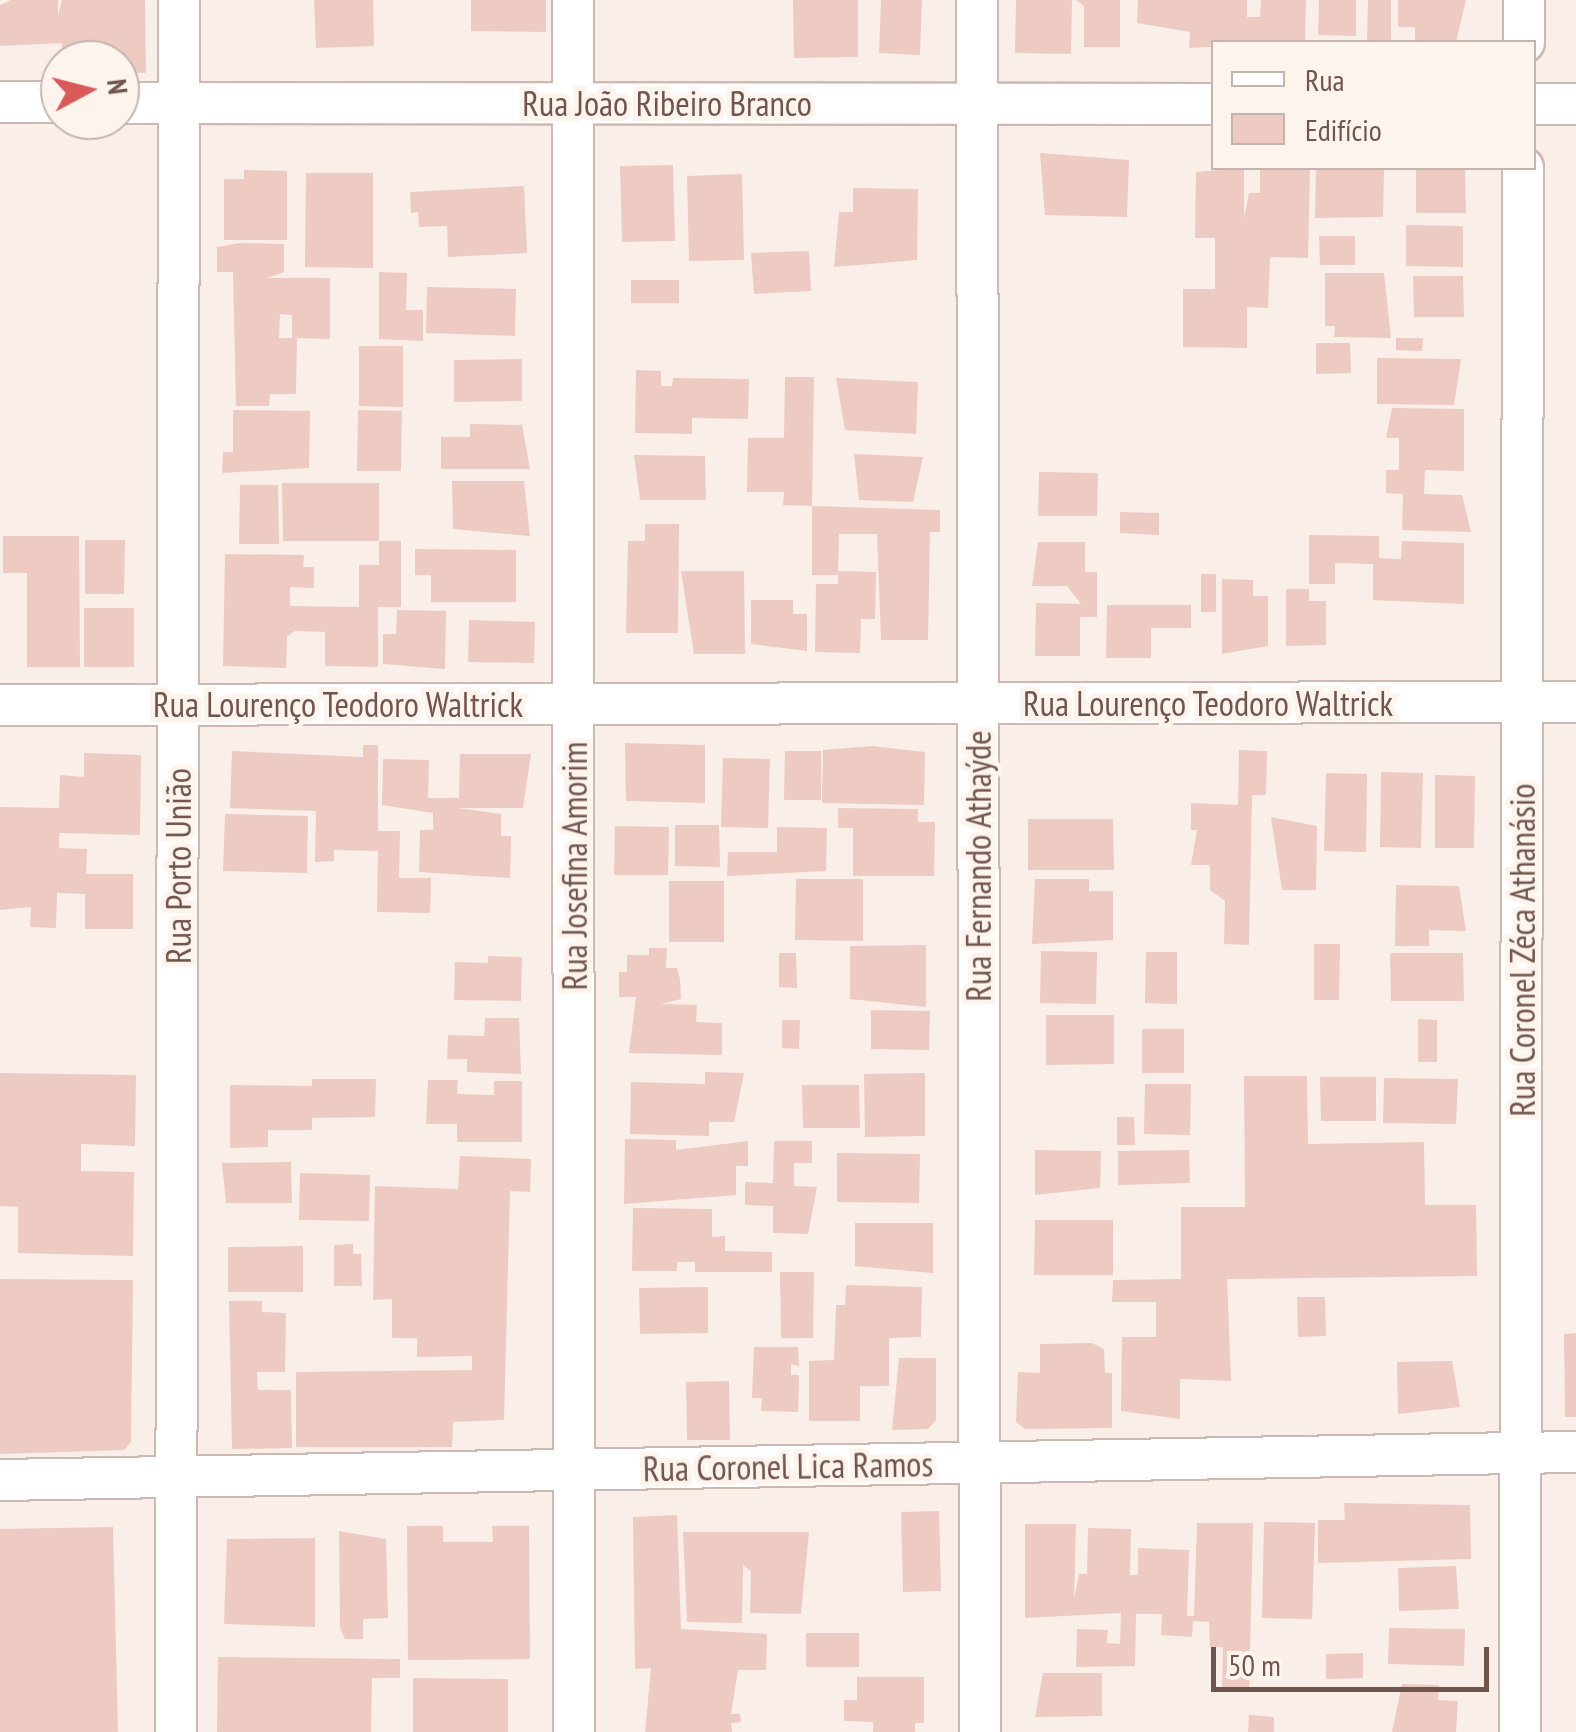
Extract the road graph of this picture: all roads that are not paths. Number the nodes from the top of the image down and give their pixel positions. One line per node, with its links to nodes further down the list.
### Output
1 (179, 0): 9 (street, Rua Porto União)
2 (574, 0): 10 (street, Rua Josefina Amorim)
3 (977, 0): 11 (street, Rua Fernando Athaýde)
4 (1524, 0): 5 (street)
5 (1524, 40)
6 (0, 102): 7 (street)
7 (40, 102)
8 (140, 102): 9 (street, Rua João Ribeiro Branco)
9 (179, 103): 10 (street, Rua João Ribeiro Branco); 18 (street, Rua Porto União)
10 (574, 103): 11 (street, Rua João Ribeiro Branco); 19 (street, Rua Josefina Amorim)
11 (977, 104): 12 (street, Rua João Ribeiro Branco); 20 (street, Rua Fernando Athaýde)
12 (1211, 104)
13 (1536, 104): 14 (street)
14 (1576, 104)
15 (1523, 170): 16 (street, Rua Coronel Zéca Athanásio)
16 (1522, 702): 17 (street, Rua Lourenço Teodoro Waltrick); 20 (street, Rua Lourenço Teodoro Waltrick); 23 (street, Rua Coronel Zéca Athanásio)
17 (1576, 702)
18 (178, 704): 19 (street, Rua Lourenço Teodoro Waltrick); 21 (street, Rua Lourenço Teodoro Waltrick); 26 (street, Rua Porto União)
19 (574, 704): 20 (street, Rua Lourenço Teodoro Waltrick); 25 (street, Rua Josefina Amorim)
20 (978, 704): 24 (street, Rua Fernando Athaýde)
21 (0, 705)
22 (1576, 1452): 23 (street, Rua Coronel Lica Ramos)
23 (1521, 1453): 24 (street, Rua Coronel Lica Ramos); 31 (street, Rua Coronel Zéca Athanásio)
24 (979, 1462): 25 (street, Rua Coronel Lica Ramos); 30 (street, Rua Fernando Athaýde)
25 (574, 1470): 26 (street, Rua Coronel Lica Ramos); 29 (street, Rua Josefina Amorim)
26 (176, 1477): 27 (street, Rua Coronel Lica Ramos); 28 (street, Rua Porto União)
27 (0, 1480)
28 (176, 1732)
29 (574, 1732)
30 (980, 1732)
31 (1520, 1732)

